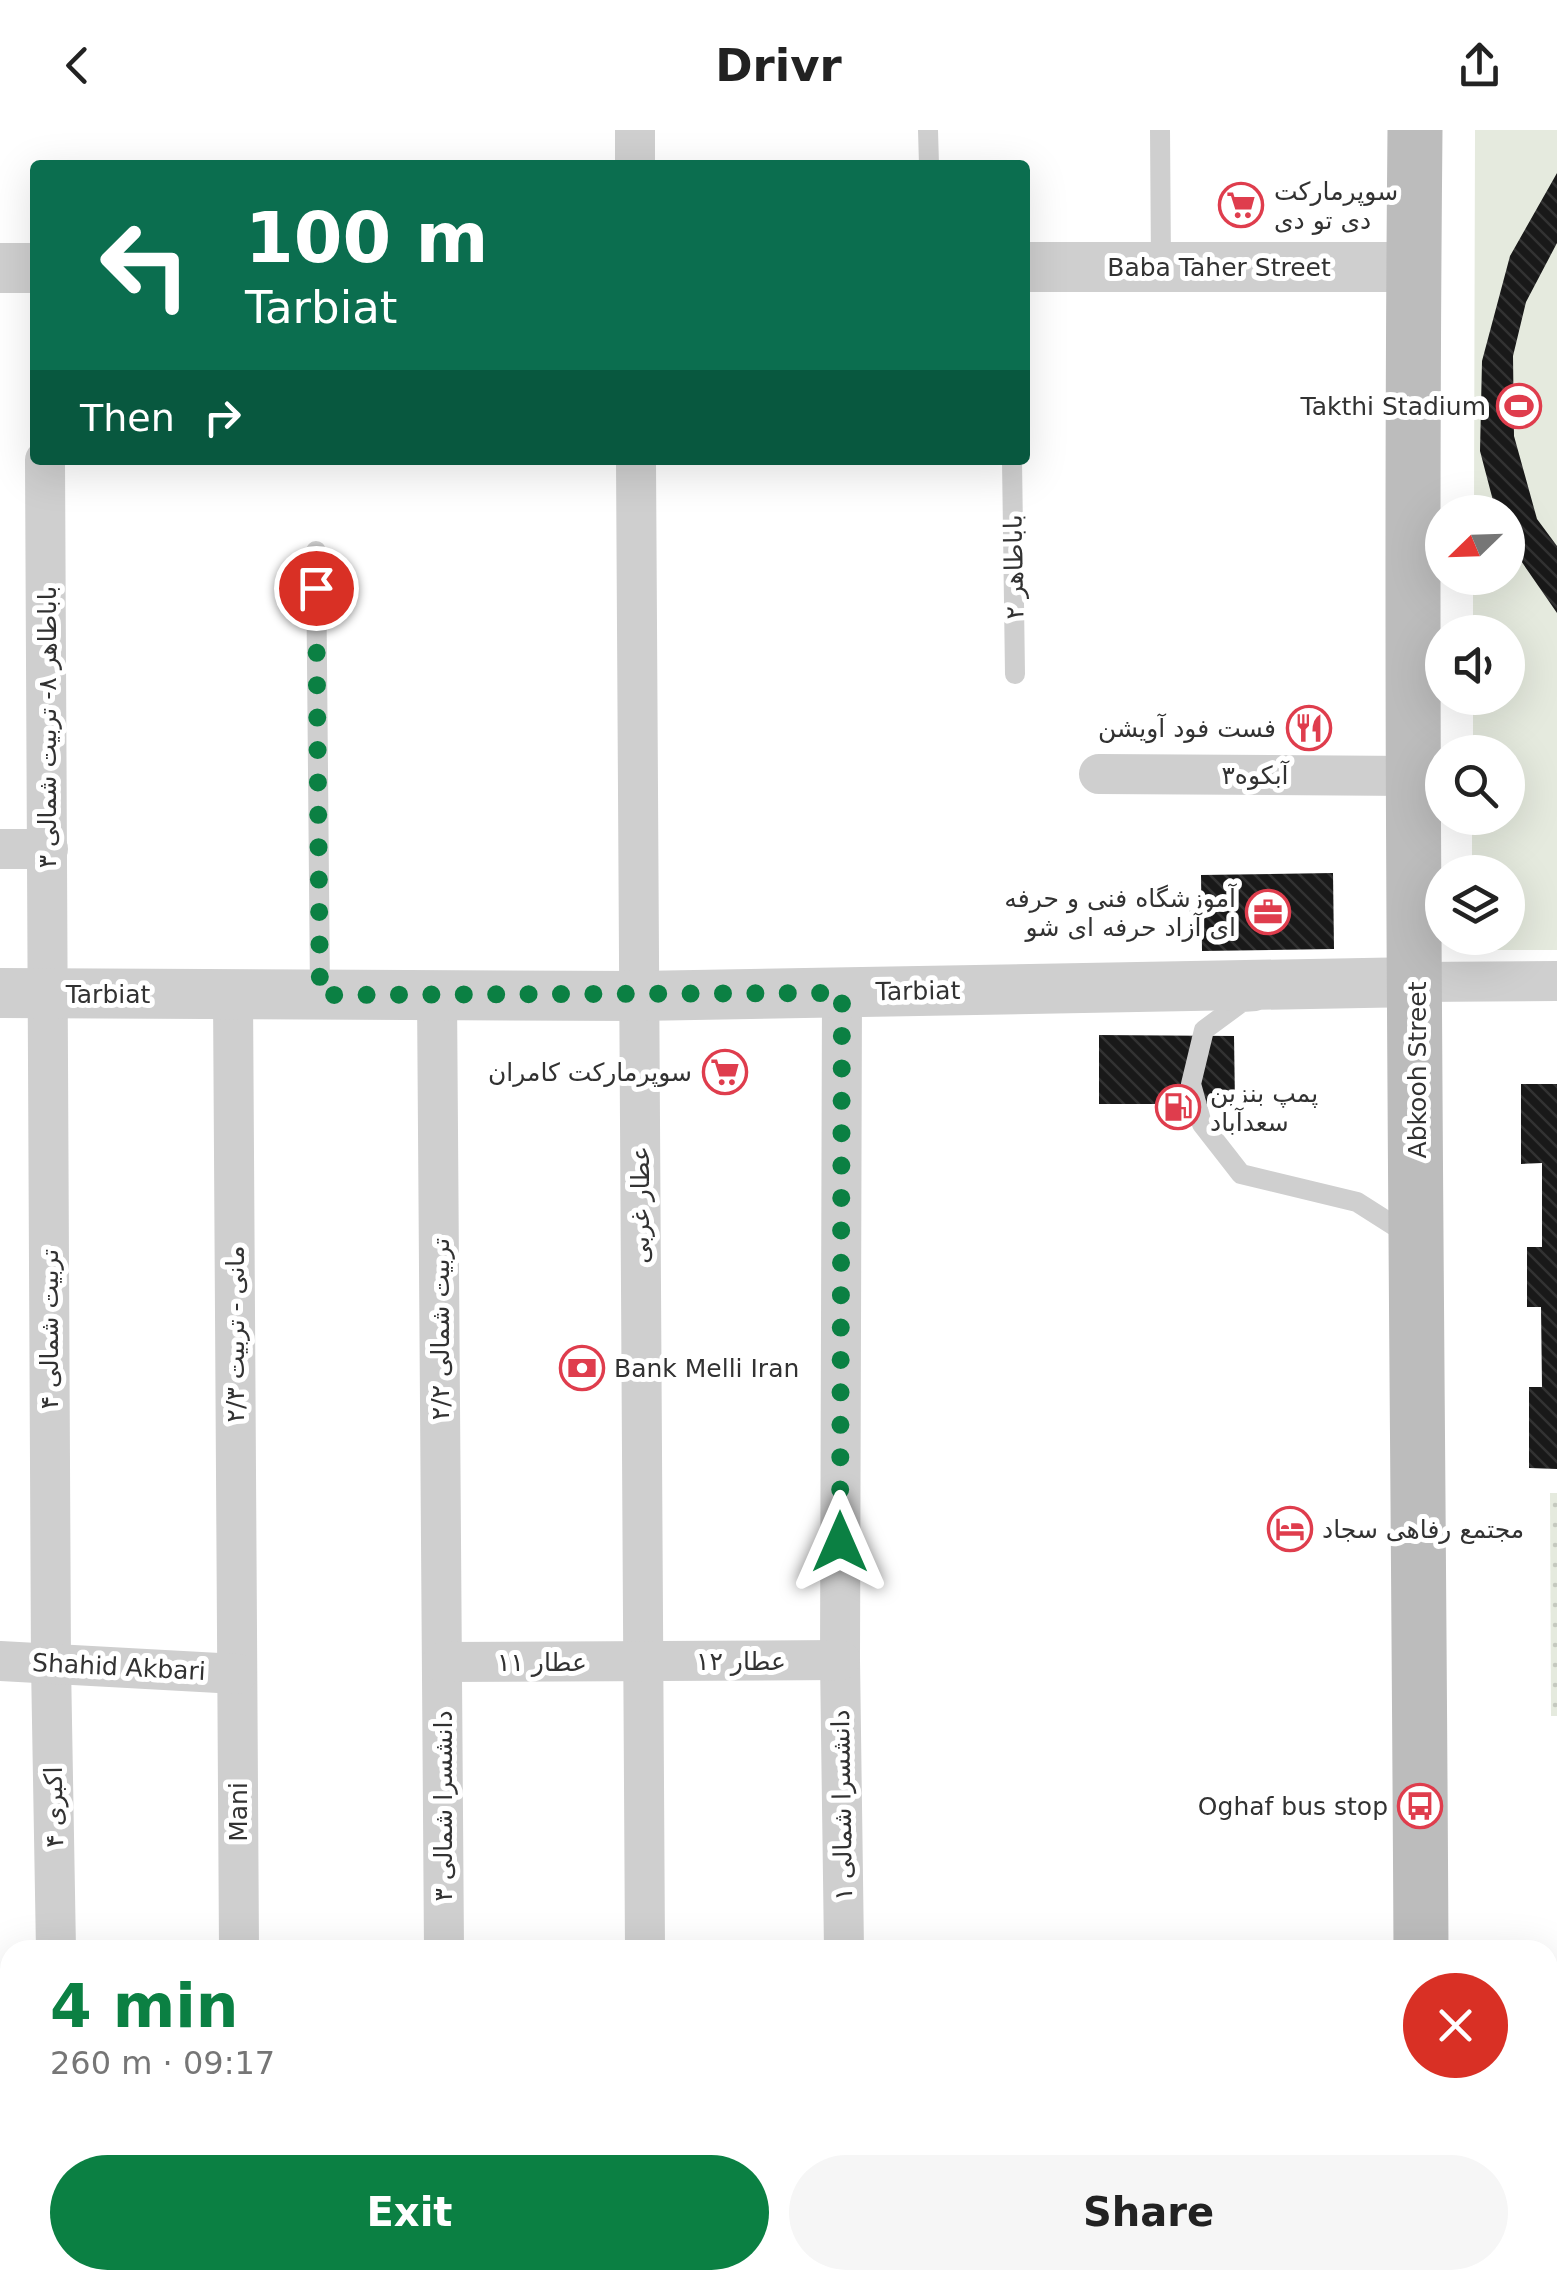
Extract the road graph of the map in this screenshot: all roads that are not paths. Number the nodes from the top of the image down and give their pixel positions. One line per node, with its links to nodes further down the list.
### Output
1 (634, 130): 5 (street)
2 (928, 130): 6 (lane)
3 (1160, 130): 8 (lane)
4 (1415, 130): 9 (main road, Abkooh Street)
5 (635, 160)
6 (929, 160)
7 (1030, 267): 8 (street, Baba Taher Street)
8 (1161, 267): 9 (street, Baba Taher Street)
9 (1414, 267): 18 (main road, Abkooh Street)
10 (0, 268): 11 (street)
11 (30, 268)
12 (45, 465): 19 (street, باباطاهر ۸- تربیت شمالی ۳)
13 (636, 465): 28 (street, عطار غربی)
14 (1012, 465): 16 (lane, باباطاهر ۲)
15 (316, 552): 26 (lane)
16 (1015, 674)
17 (1099, 774): 18 (street, آبکوه۳)
18 (1412, 776): 22 (main road, Abkooh Street)
19 (48, 848): 20 (street); 23 (street, باباطاهر ۸- تربیت شمالی ۳)
20 (0, 849)
21 (1557, 981): 22 (street)
22 (1417, 982): 24 (street, Tarbiat); 29 (main road, Abkooh Street); 29 (lane)
23 (24, 993): 25 (street, Tarbiat); 34 (street, تربیت شمالی ۴)
24 (842, 993): 28 (street, Tarbiat); 30 (street, دانشسرا شمالی ۱)
25 (233, 995): 26 (street, Tarbiat); 35 (street, مانی - تربیت ۲/۳)
26 (320, 995): 27 (street, Tarbiat)
27 (438, 995): 28 (street, Tarbiat); 32 (street, تربیت شمالی ۲/۲)
28 (639, 996): 33 (street, عطار غربی)
29 (1418, 1242): 41 (main road, Abkooh Street)
30 (840, 1660): 33 (street, عطار ۱۲); 40 (street, دانشسرا شمالی ۱)
31 (0, 1661): 34 (street, Shahid Akbari)
32 (442, 1662): 33 (street, عطار ۱۱); 38 (street, دانشسرا شمالی ۳)
33 (642, 1662): 39 (street, عطار غربی)
34 (51, 1664): 35 (street, Shahid Akbari); 36 (street, اکبری ۴)
35 (237, 1674): 37 (street, Mani)
36 (56, 1940)
37 (239, 1940)
38 (444, 1940)
39 (645, 1940)
40 (844, 1940)
41 (1421, 1940)

